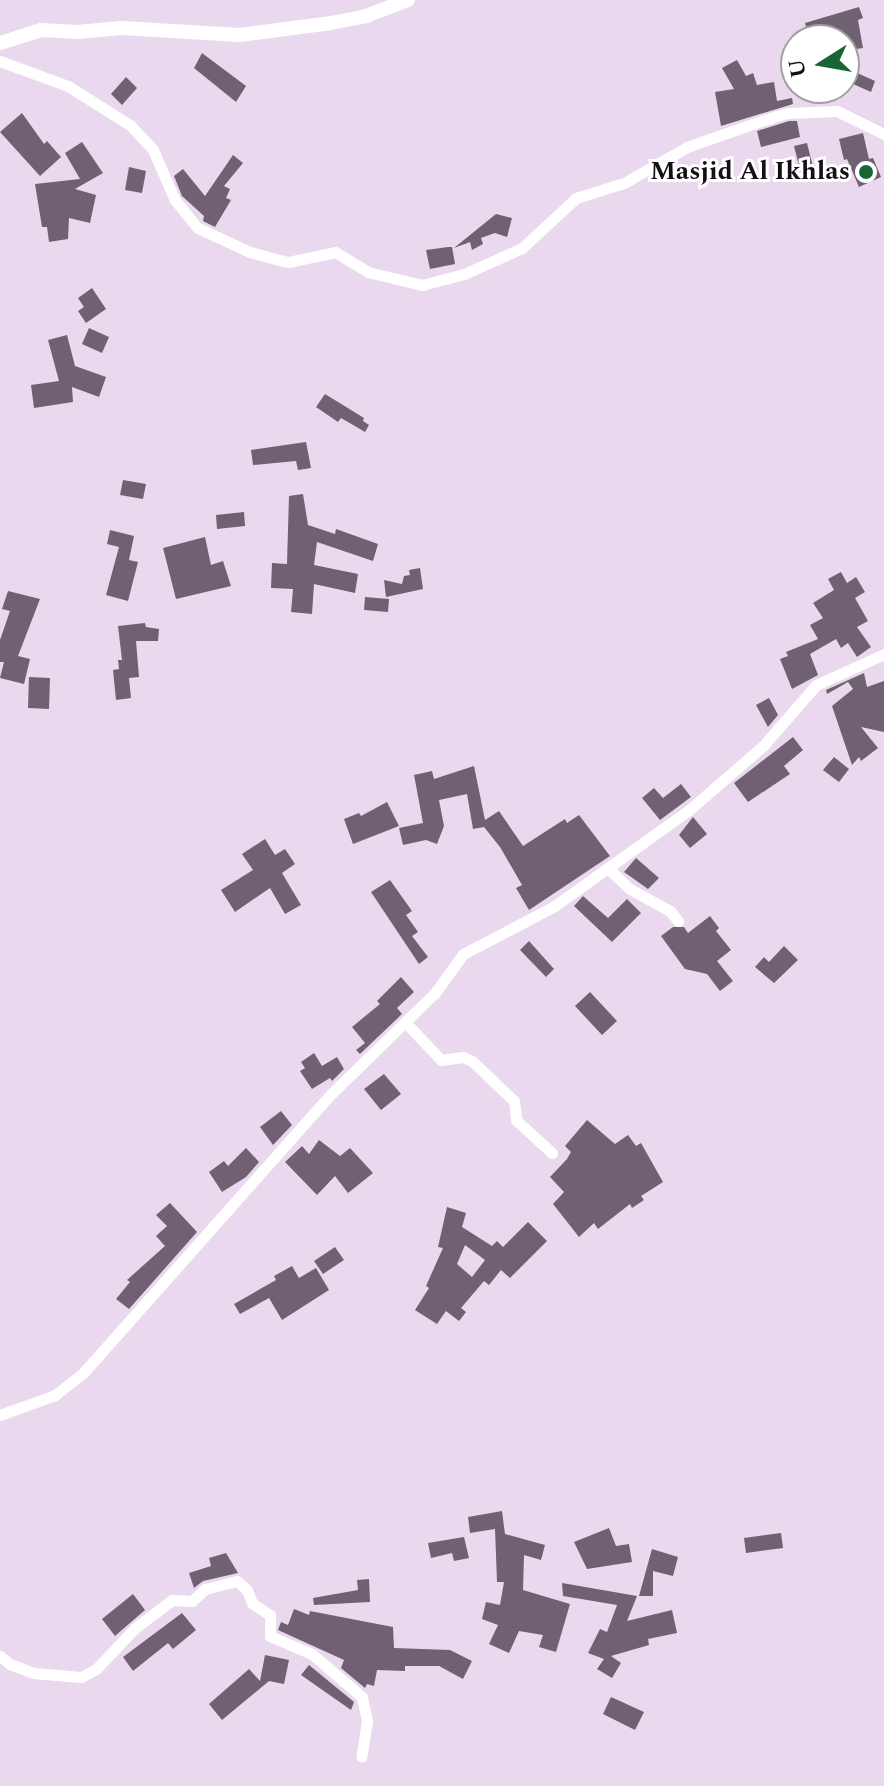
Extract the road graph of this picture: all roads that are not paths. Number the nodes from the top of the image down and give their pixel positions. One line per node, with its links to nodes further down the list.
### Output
1 (408, 0): 2 (street)
2 (0, 43)
3 (0, 61): 4 (street)
4 (884, 134)
5 (884, 654): 6 (street)
6 (608, 868): 7 (street); 8 (street)
7 (678, 921)
8 (406, 1023): 9 (street); 10 (street)
9 (552, 1153)
10 (0, 1415)
11 (0, 1656): 12 (street)
12 (361, 1757)

